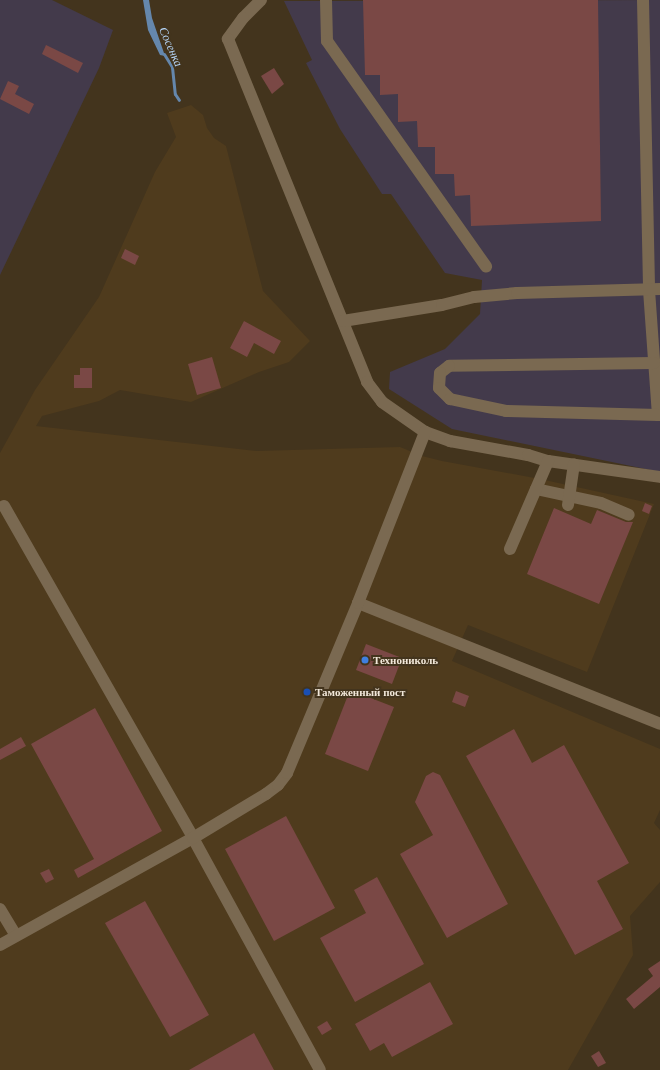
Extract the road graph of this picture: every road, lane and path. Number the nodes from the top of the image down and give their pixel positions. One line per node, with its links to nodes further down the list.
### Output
1 (261, 0): 6 (street)
2 (326, 0): 4 (street)
3 (643, 0): 5 (street)
4 (486, 266)
5 (655, 289): 6 (street); 7 (street)
6 (343, 321): 10 (street)
7 (656, 342): 8 (street)
8 (654, 363): 9 (street); 9 (street)
9 (659, 415)
10 (425, 432): 11 (street); 19 (street)
11 (548, 461): 12 (street); 14 (street)
12 (574, 464): 13 (street); 15 (street)
13 (660, 477)
14 (536, 490): 15 (street); 18 (street)
15 (568, 501): 17 (street)
16 (4, 506): 21 (street)
17 (629, 515)
18 (510, 549)
19 (358, 602): 20 (street); 21 (street)
20 (660, 724)
21 (193, 838): 23 (street); 25 (street)
22 (0, 909): 23 (street)
23 (16, 936): 24 (street)
24 (0, 945)
25 (320, 1070)

